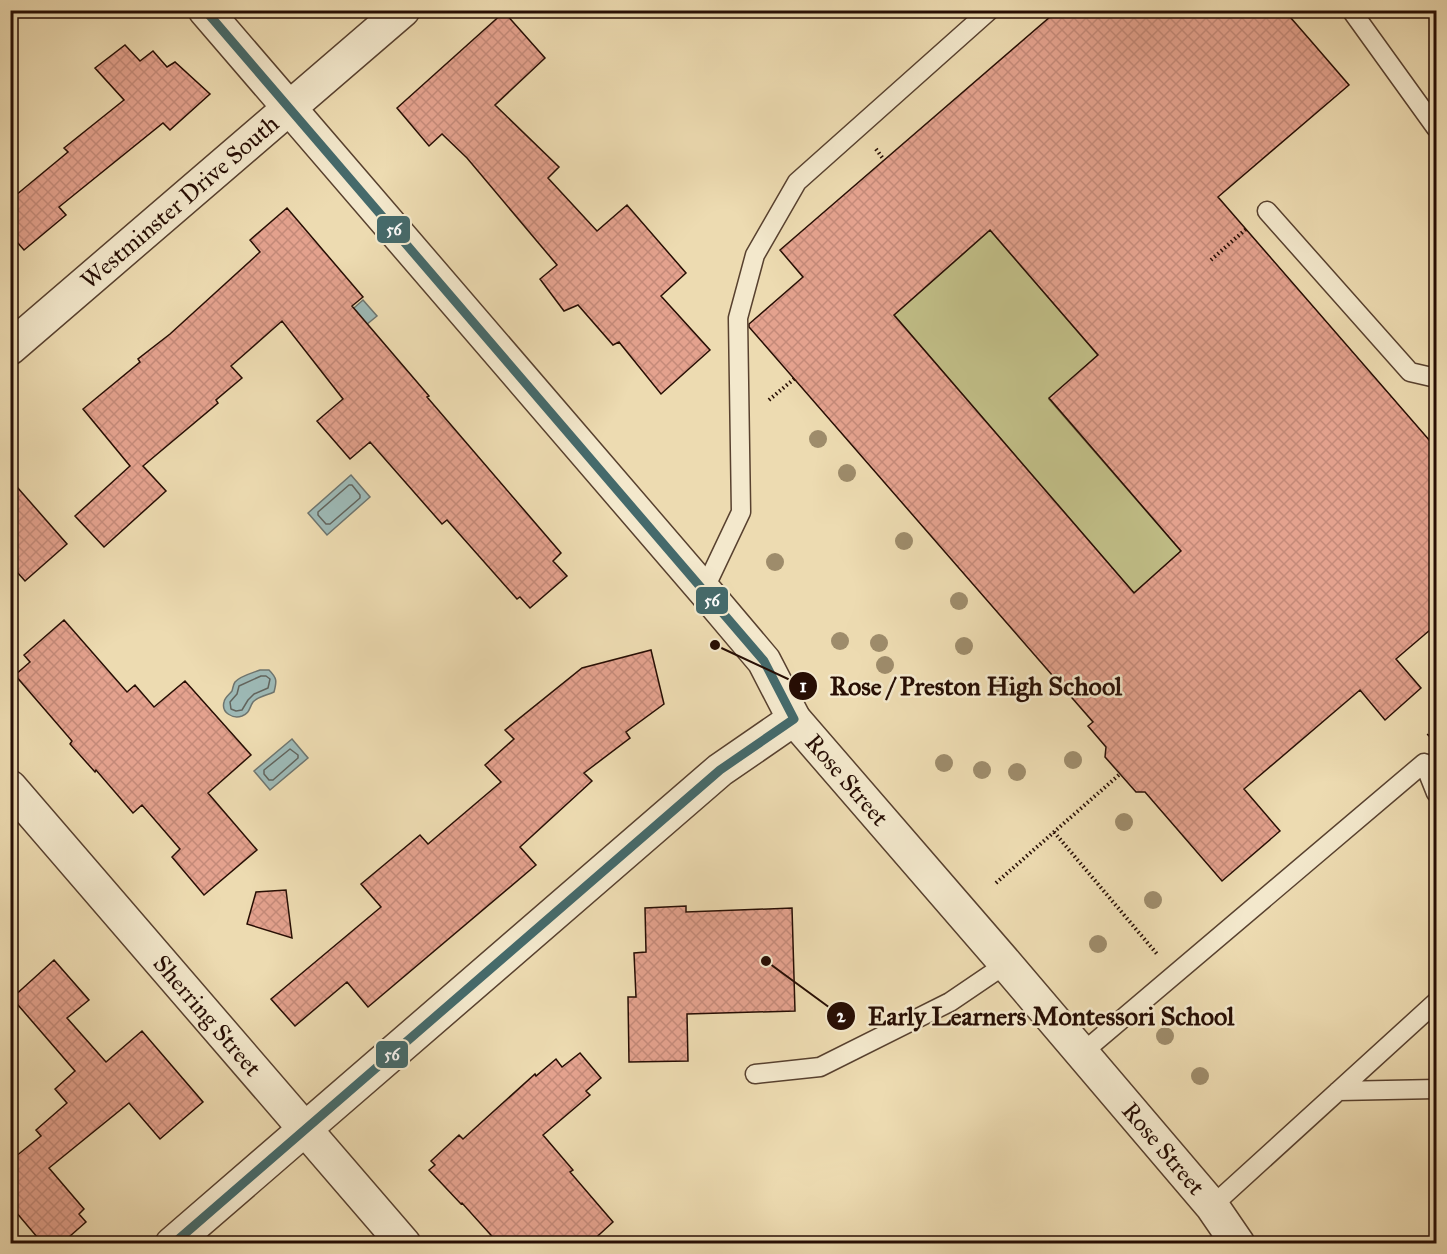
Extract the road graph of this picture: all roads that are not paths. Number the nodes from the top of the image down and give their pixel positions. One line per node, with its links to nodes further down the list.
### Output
1 (205, 10): 5 (street, Rose Street)
2 (403, 10): 5 (street, Westminster Drive South)
3 (990, 10): 10 (lane)
4 (1351, 10): 6 (lane)
5 (290, 108): 8 (street, Westminster Drive South); 10 (street, Rose Street)
6 (1437, 128)
7 (1267, 211): 9 (lane)
8 (10, 348)
9 (1437, 378)
10 (704, 590): 11 (street, Rose Street)
11 (794, 719): 14 (street, Rose Street); 20 (street)
12 (10, 786): 20 (street, Sherring Street)
13 (1437, 793): 16 (lane)
14 (1006, 964): 16 (street, Rose Street); 17 (lane)
15 (1437, 1002): 19 (lane)
16 (1082, 1053): 21 (street, Rose Street)
17 (755, 1074)
18 (1437, 1089): 19 (lane)
19 (1338, 1091): 21 (lane)
20 (305, 1128): 22 (street); 23 (street, Sherring Street)
21 (1212, 1206): 24 (street, Rose Street)
22 (172, 1244)
23 (404, 1244)
24 (1238, 1244)

